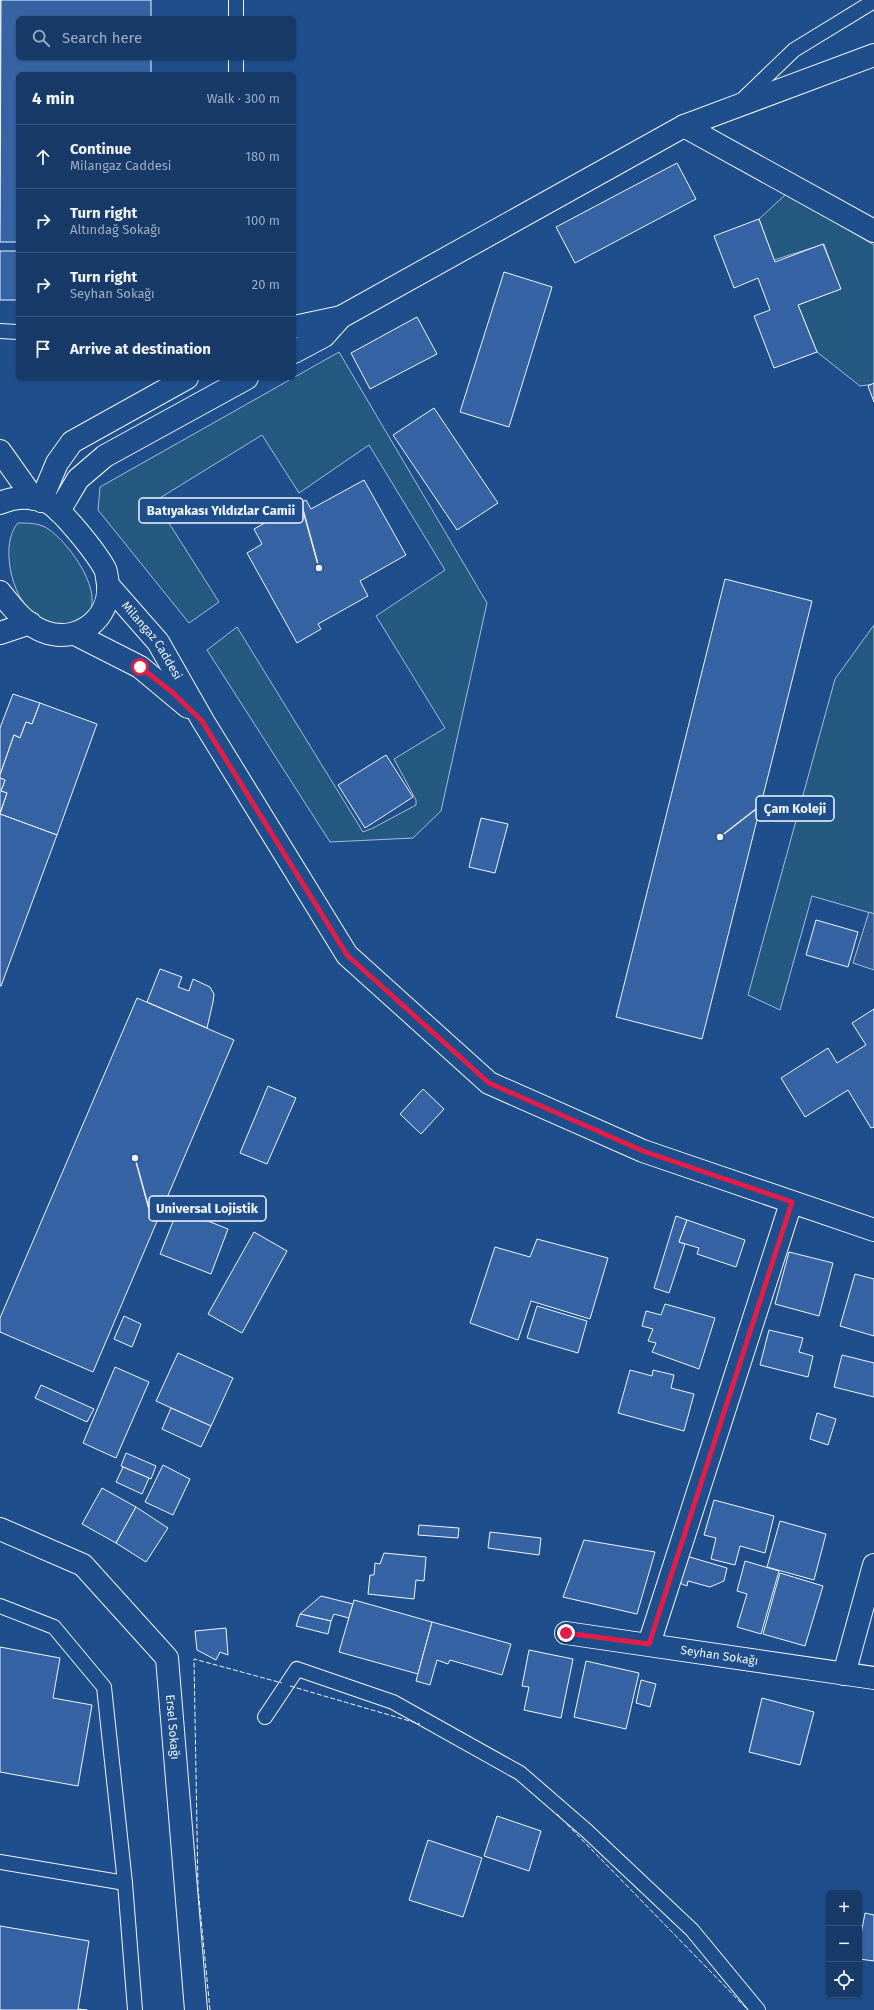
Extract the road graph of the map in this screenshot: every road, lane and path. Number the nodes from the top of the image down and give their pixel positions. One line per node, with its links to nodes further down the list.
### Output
1 (236, 0): 3 (lane)
2 (874, 1): 7 (lane)
3 (236, 16)
4 (874, 54): 7 (street)
5 (236, 60): 6 (lane)
6 (236, 72)
7 (735, 106): 8 (street)
8 (684, 126): 9 (street); 10 (street)
9 (874, 231)
10 (341, 317): 11 (street); 14 (street)
11 (296, 327)
12 (0, 331): 13 (lane)
13 (16, 332)
14 (296, 351)
15 (183, 380): 19 (street)
16 (243, 380): 19 (street)
17 (0, 451): 19 (street)
18 (0, 503): 19 (street)
19 (45, 504): 20 (street)
20 (108, 585): 24 (street); 25 (street, Milangaz Caddesi)
21 (0, 592): 22 (street)
22 (30, 623): 23 (street); 24 (street)
23 (0, 633)
24 (75, 634): 25 (street, Milangaz Caddesi)
25 (202, 721): 26 (street, Milangaz Caddesi)
26 (792, 1202): 27 (street, Milangaz Caddesi); 32 (street)
27 (874, 1230)
28 (0, 1529): 39 (street, Ersel Sokağı)
29 (874, 1565): 33 (street)
30 (0, 1606): 37 (lane)
31 (566, 1633): 32 (street, Seyhan Sokağı)
32 (649, 1644): 33 (street, Seyhan Sokağı)
33 (844, 1674): 34 (street, Seyhan Sokağı)
34 (874, 1678)
35 (265, 1717): 40 (lane)
36 (0, 1862): 37 (lane)
37 (125, 1883): 38 (lane)
38 (135, 2010)
39 (196, 2010)
40 (758, 2010)

